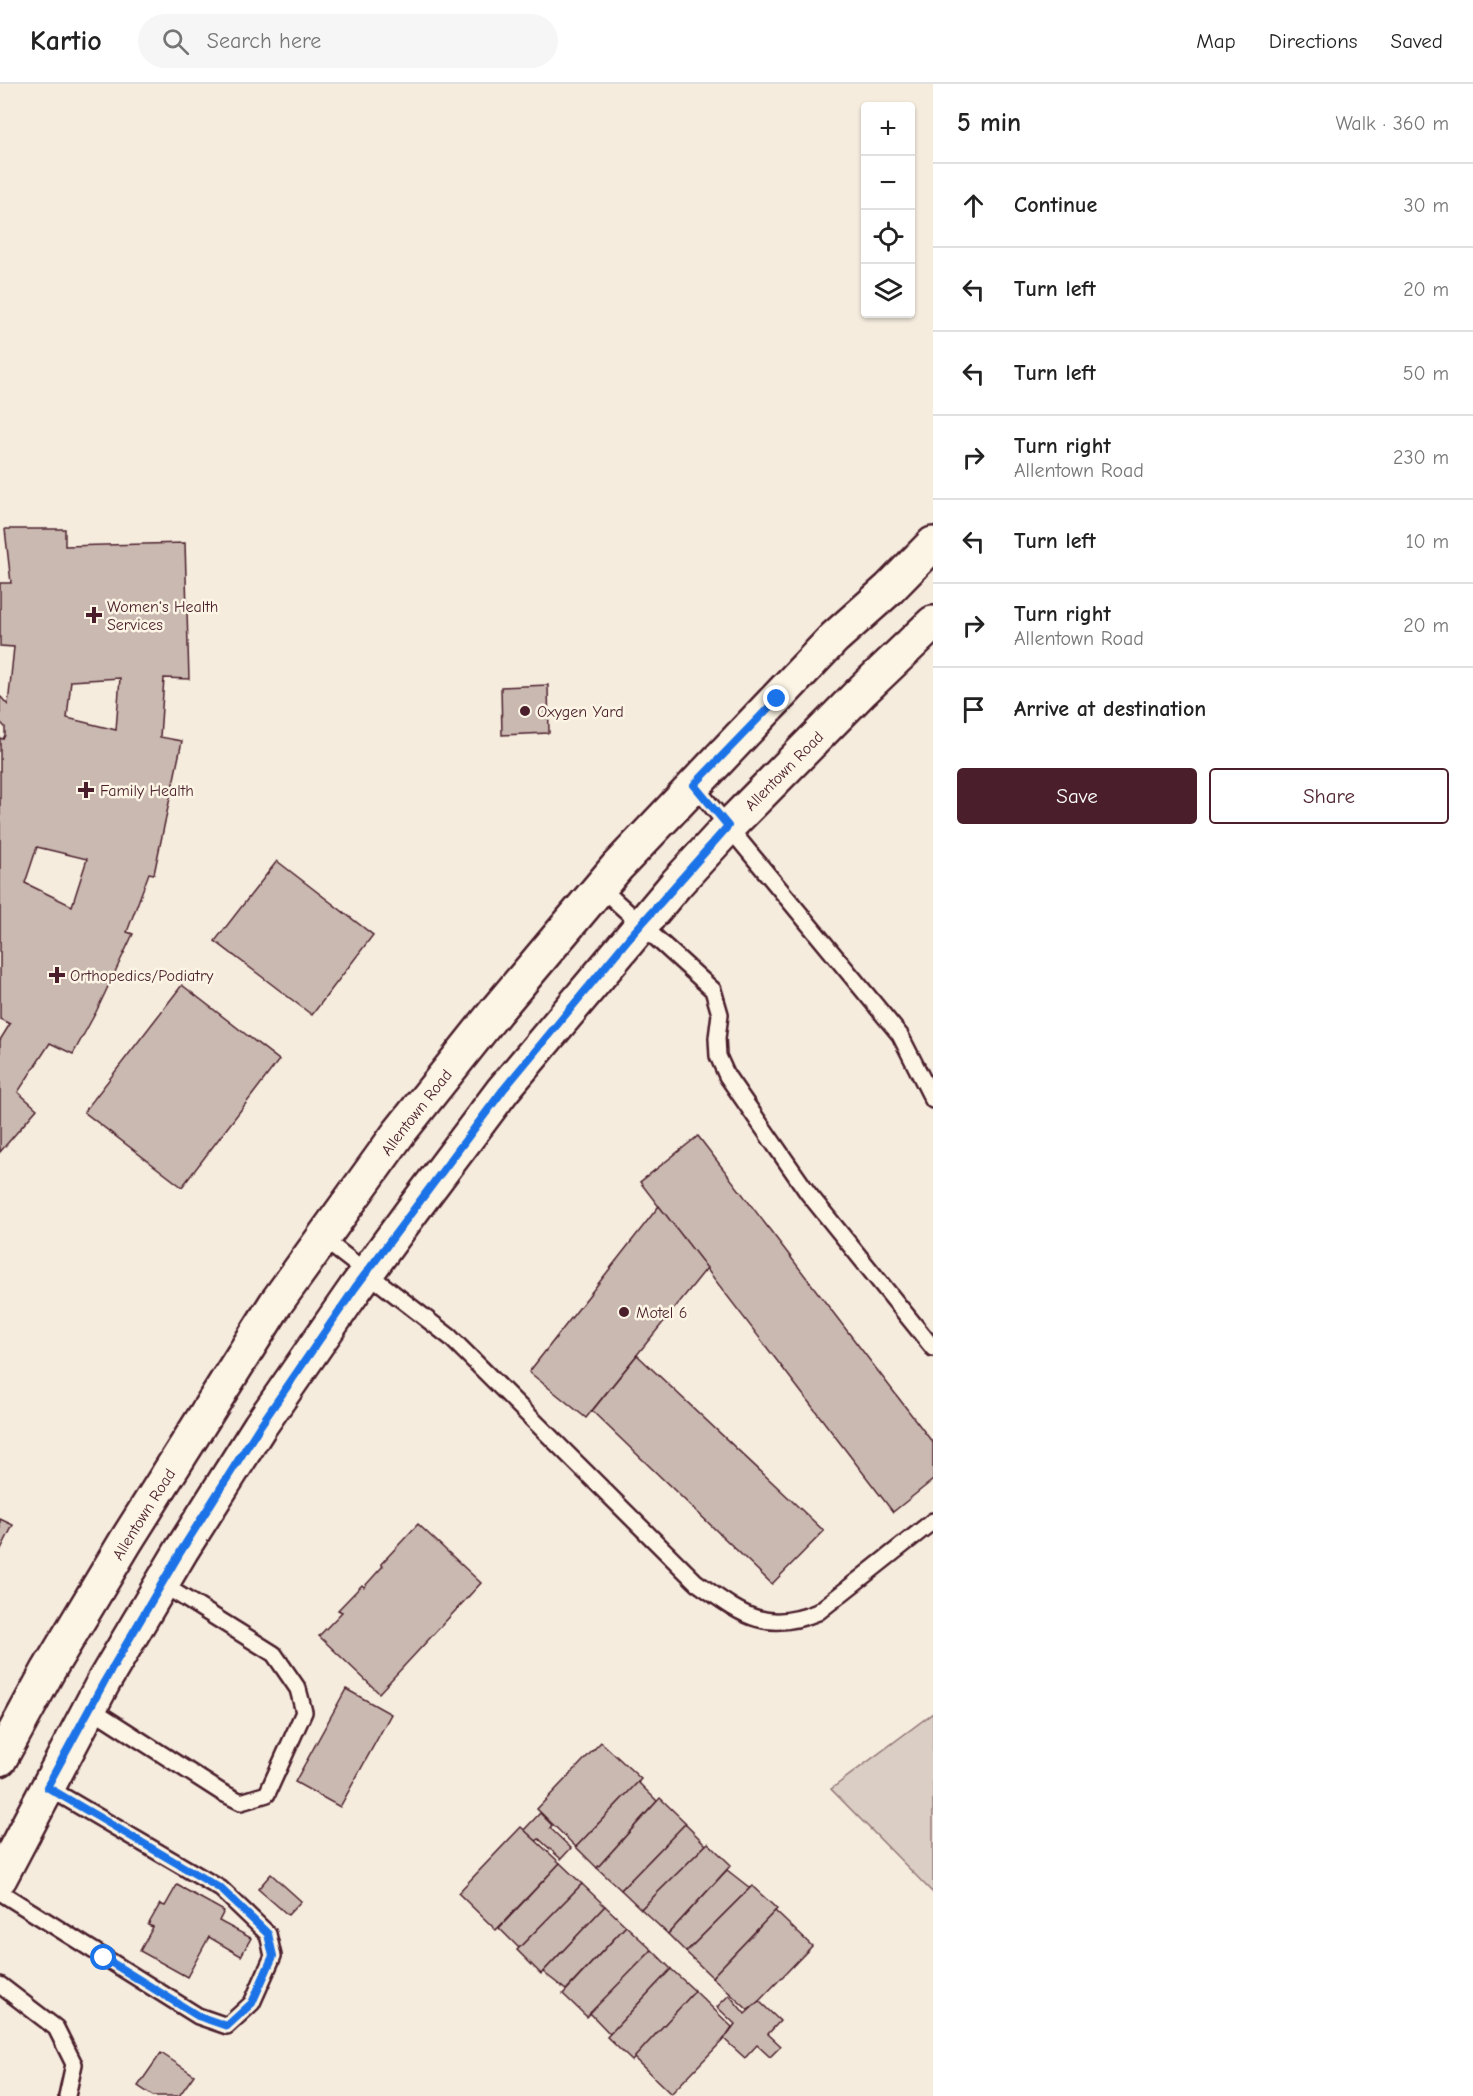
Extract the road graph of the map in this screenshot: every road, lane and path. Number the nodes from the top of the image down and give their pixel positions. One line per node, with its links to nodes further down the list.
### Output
1 (933, 544): 3 (main road, Allentown Road)
2 (933, 622): 4 (main road, Allentown Road)
3 (694, 785): 4 (lane); 5 (main road, Allentown Road)
4 (728, 826): 6 (main road, Allentown Road); 7 (lane)
5 (600, 887): 6 (lane); 9 (main road, Allentown Road)
6 (641, 924): 10 (main road, Allentown Road); 11 (lane)
7 (927, 1080): 8 (lane)
8 (933, 1100)
9 (322, 1238): 10 (lane); 15 (main road, Allentown Road)
10 (367, 1272): 12 (lane); 13 (main road, Allentown Road)
11 (933, 1348)
12 (933, 1521)
13 (162, 1584): 14 (main road, Allentown Road); 14 (lane)
14 (90, 1708): 16 (main road, Allentown Road)
15 (0, 1758)
16 (47, 1787): 17 (main road, Allentown Road); 18 (lane)
17 (0, 1878)
18 (0, 1892)
19 (0, 1985): 20 (lane)
20 (67, 2096)

